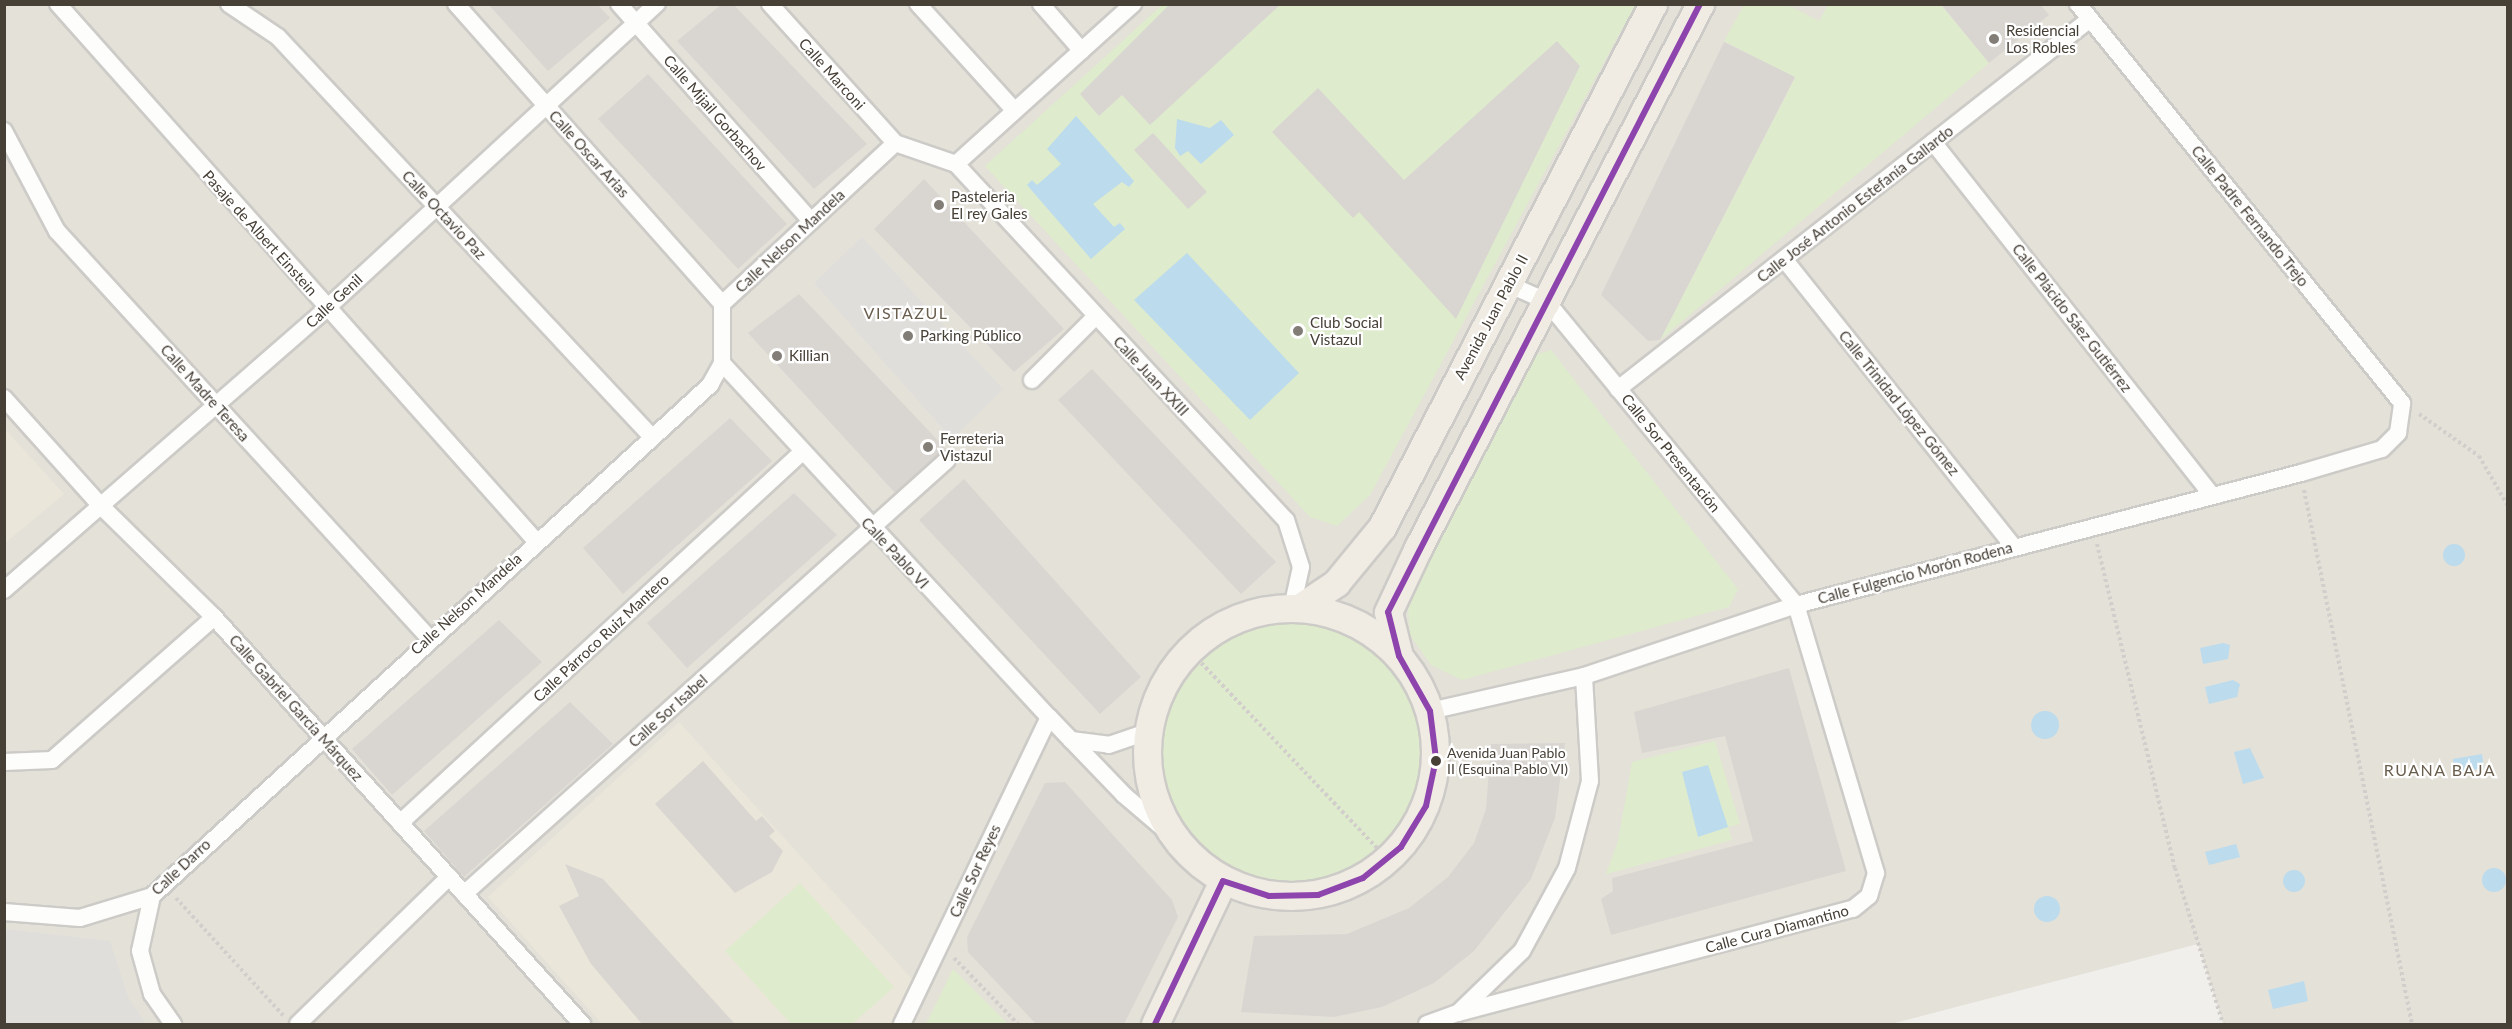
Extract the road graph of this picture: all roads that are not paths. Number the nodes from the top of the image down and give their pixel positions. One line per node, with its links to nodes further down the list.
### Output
1 (58, 4): 28 (street, Pasaje de Albert Einstein)
2 (228, 4): 22 (street, Calle Octavio Paz)
3 (456, 4): 16 (street, Calle Oscar Arias)
4 (620, 4): 14 (street, Calle Mijail Gorbachov)
5 (657, 4): 14 (street, Calle Genil)
6 (770, 4): 20 (street, Calle Marconi)
7 (918, 4): 17 (street)
8 (1041, 4): 15 (street)
9 (1133, 4): 15 (street)
10 (1653, 4): 25 (main road, Avenida Juan Pablo II)
11 (1700, 4): 26 (main road)
12 (2078, 4): 13 (street, Calle Padre Fernando Trejo)
13 (2090, 19): 19 (street, Calle José Antonio Estefanía Gallardo); 35 (street, Calle Padre Fernando Trejo)
14 (636, 23): 16 (street, Calle Genil); 23 (street, Calle Mijail Gorbachov)
15 (1082, 51): 17 (street)
16 (546, 105): 22 (street, Calle Genil); 27 (street, Calle Oscar Arias)
17 (1015, 111): 21 (street)
18 (4, 131): 34 (street, Calle Madre Teresa)
19 (1933, 142): 24 (street, Calle José Antonio Estefanía Gallardo); 39 (street, Calle Plácido Sáez Gutiérrez)
20 (895, 143): 21 (street); 23 (street, Calle Nelson Mandela)
21 (957, 164): 29 (street, Calle Juan XXIII)
22 (435, 205): 28 (street, Calle Genil); 36 (street, Calle Octavio Paz)
23 (811, 221): 27 (street, Calle Nelson Mandela)
24 (1784, 259): 32 (street, Calle José Antonio Estefanía Gallardo); 43 (street, Calle Trinidad López Gómez)
25 (1508, 284): 26 (street); 46 (main road, Avenida Juan Pablo II)
26 (1546, 301): 32 (street, Calle Sor Presentación); 49 (main road)
27 (722, 304): 30 (street, Calle Nelson Mandela)
28 (327, 308): 34 (street, Calle Genil); 42 (street, Pasaje de Albert Einstein)
29 (1095, 317): 31 (street); 46 (street, Calle Juan XXIII)
30 (722, 363): 36 (street, Calle Nelson Mandela); 37 (street, Calle Pablo VI)
31 (1032, 380)
32 (1618, 389): 45 (street, Calle Sor Presentación)
33 (4, 398): 40 (street, Calle Gabriel García Márquez)
34 (217, 405): 40 (street, Calle Genil); 48 (street, Calle Madre Teresa)
35 (2398, 433): 39 (street, Calle Fulgencio Morón Rodena)
36 (651, 436): 42 (street, Calle Nelson Mandela)
37 (802, 452): 41 (street, Calle Pablo VI); 57 (street, Calle Párroco Ruiz Mantero)
38 (947, 460): 41 (street, Calle Sor Isabel)
39 (2211, 494): 43 (street, Calle Fulgencio Morón Rodena)
40 (101, 506): 44 (street, Calle Genil); 47 (street, Calle Gabriel García Márquez)
41 (872, 528): 52 (street, Calle Pablo VI); 62 (street, Calle Sor Isabel)
42 (536, 541): 48 (street, Calle Nelson Mandela)
43 (2014, 547): 45 (street, Calle Fulgencio Morón Rodena)
44 (4, 590)
45 (1796, 605): 50 (street, Calle Fulgencio Morón Rodena); 64 (street, Calle Cura Diamantino)
46 (1296, 608): 49 (main road); 53 (main road)
47 (214, 617): 54 (street, Calle Gabriel García Márquez); 56 (street)
48 (429, 638): 54 (street, Calle Nelson Mandela)
49 (1400, 656): 51 (main road)
50 (1584, 676): 51 (street, Calle Fulgencio Morón Rodena); 64 (street)
51 (1430, 711): 60 (main road)
52 (1049, 717): 55 (street, Calle Pablo VI); 69 (street, Calle Sor Reyes)
53 (1147, 732): 55 (street); 58 (main road)
54 (321, 736): 57 (street, Calle Gabriel García Márquez); 61 (street, Calle Darro)
55 (1071, 740): 58 (street, Calle Pablo VI)
56 (4, 762)
57 (400, 823): 59 (street, Calle Gabriel García Márquez)
58 (1170, 834): 60 (main road)
59 (449, 877): 62 (street, Calle Gabriel García Márquez); 67 (street)
60 (1223, 881): 65 (main road)
61 (158, 890): 63 (street, Calle Darro); 66 (street)
62 (464, 894): 68 (street, Calle Gabriel García Márquez)
63 (4, 912)
64 (1458, 1013): 70 (street, Calle Cura Diamantino)
65 (1161, 1023)
66 (172, 1024)
67 (298, 1024)
68 (582, 1024)
69 (902, 1024)
70 (1427, 1024)

